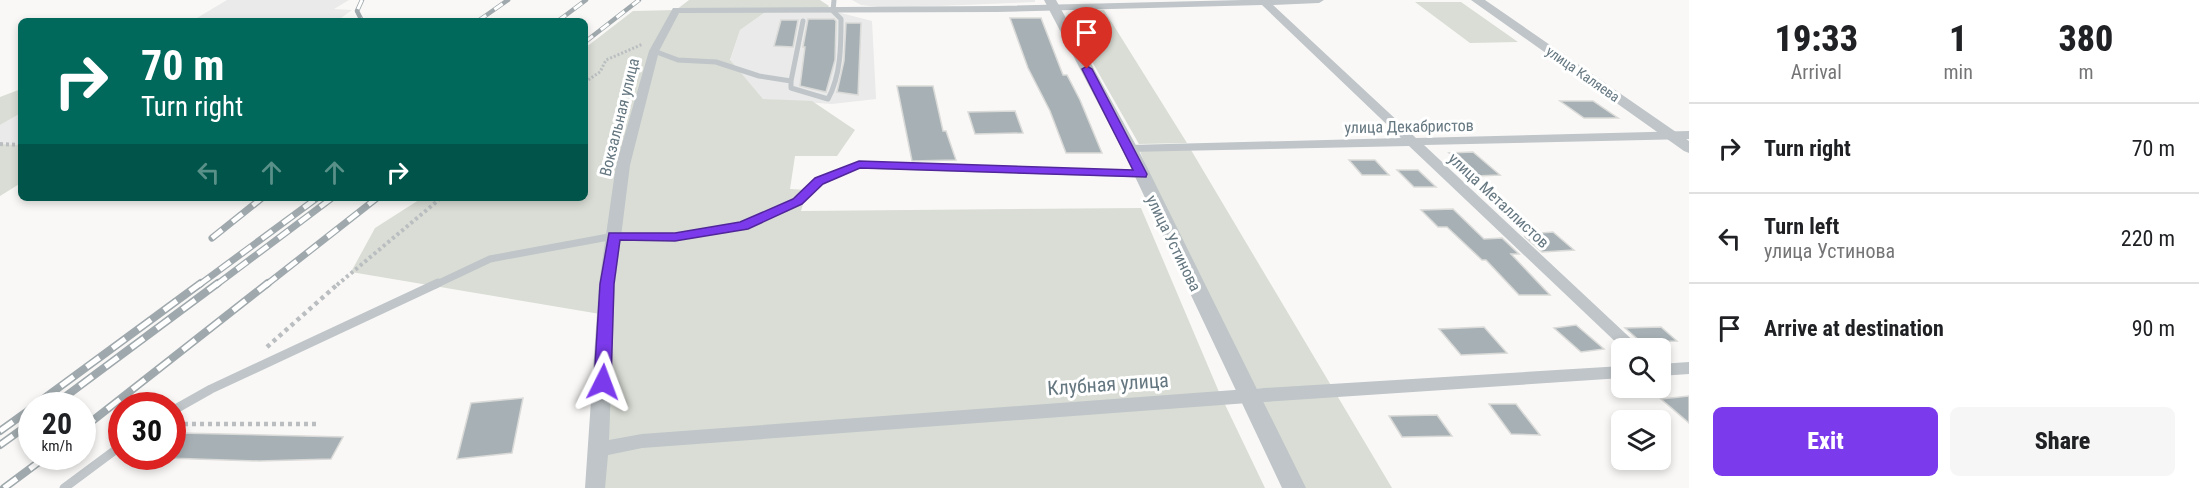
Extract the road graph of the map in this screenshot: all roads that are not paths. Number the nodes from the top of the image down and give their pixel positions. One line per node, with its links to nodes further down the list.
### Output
1 (1319, 0): 3 (street)
2 (1477, 0): 10 (street, улица Каляева)
3 (1264, 2): 5 (street); 11 (street, улица Металлистов)
4 (834, 5): 5 (street); 7 (street, Вокзальная улица); 8 (lane)
5 (1052, 5): 13 (street, улица Устинова)
6 (802, 21): 8 (lane)
7 (654, 51): 8 (lane); 15 (street, Вокзальная улица)
8 (791, 81)
9 (1689, 135): 10 (street, улица Декабристов)
10 (1671, 136): 11 (street, улица Декабристов); 12 (street, улица Каляева)
11 (1412, 142): 13 (street, улица Декабристов); 16 (street, улица Металлистов)
12 (1689, 148)
13 (1130, 149): 14 (street, улица Устинова)
14 (1141, 174): 15 (lane); 20 (street, улица Устинова)
15 (614, 236): 21 (lane); 22 (street, Вокзальная улица)
16 (1621, 338)
17 (1689, 368): 18 (street)
18 (1671, 369)
19 (1611, 373): 20 (street, Клубная улица)
20 (1248, 396): 22 (street, Клубная улица); 26 (street, улица Устинова)
21 (186, 403)
22 (599, 449): 25 (street, Вокзальная улица)
23 (108, 455): 24 (lane)
24 (64, 488)
25 (595, 488)
26 (1294, 488)

